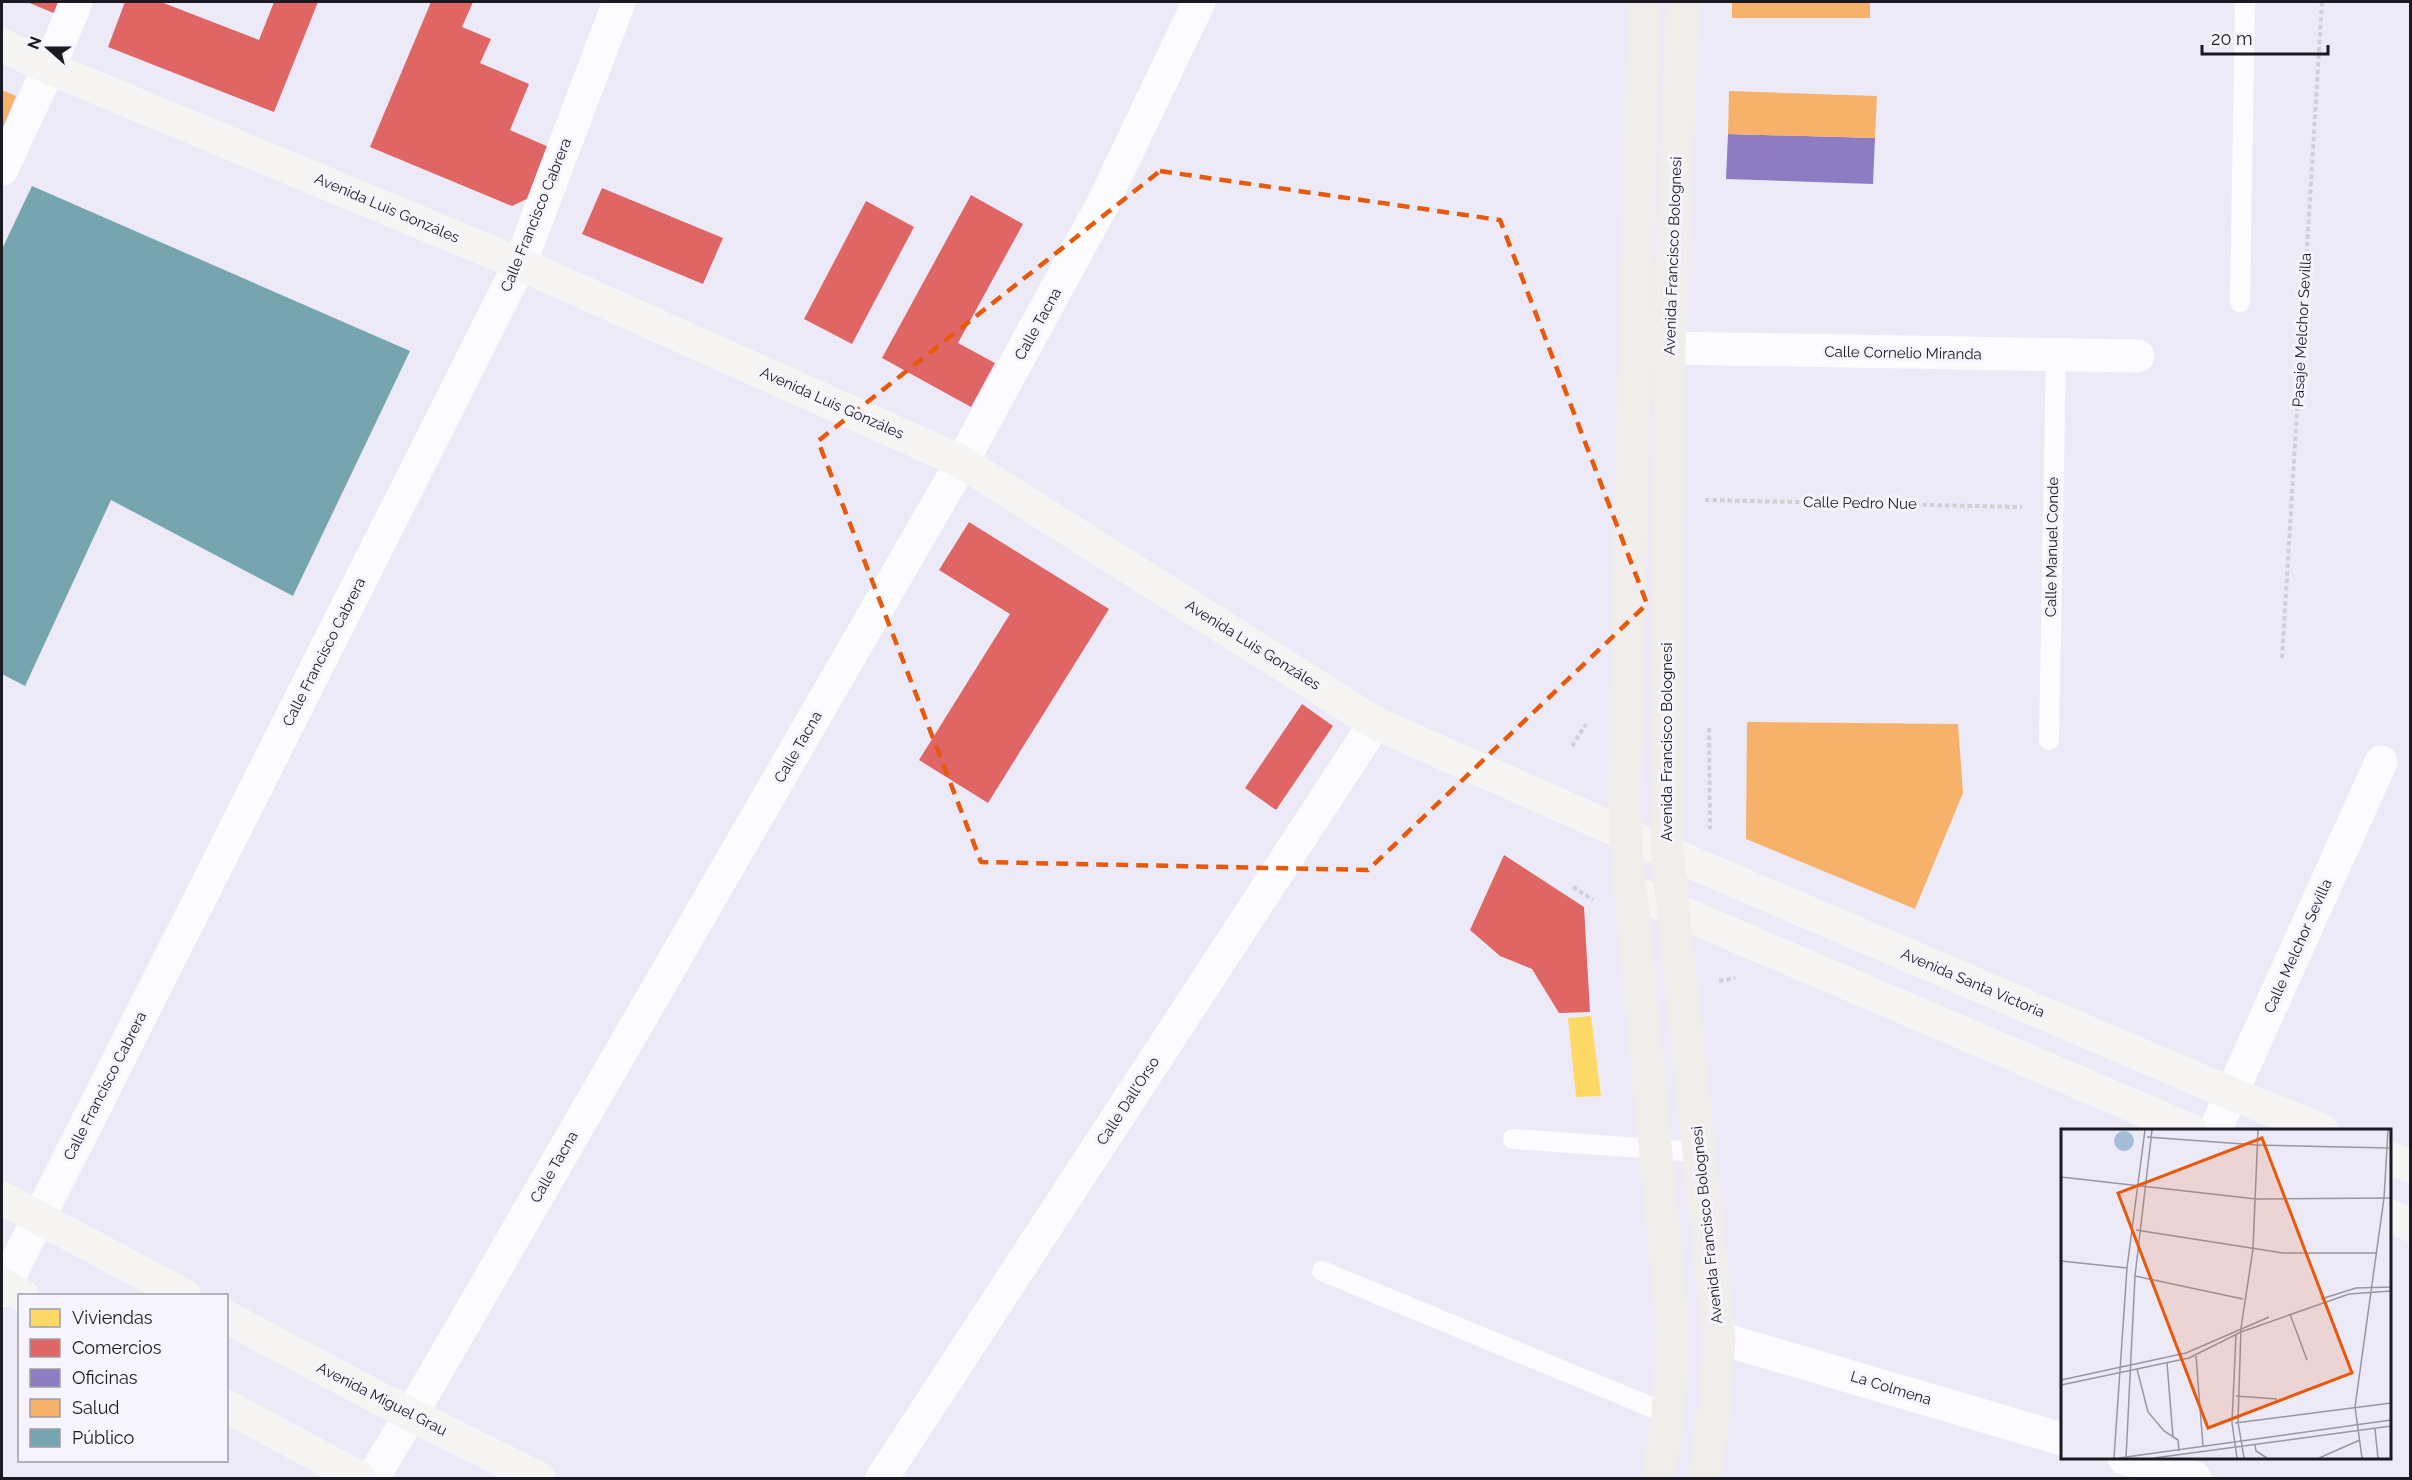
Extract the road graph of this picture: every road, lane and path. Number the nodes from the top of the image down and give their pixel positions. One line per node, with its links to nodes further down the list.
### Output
1 (76, 2): 9 (street)
2 (620, 2): 11 (street, Calle Francisco Cabrera)
3 (1199, 2): 16 (street, Calle Tacna)
4 (1644, 2): 25 (main road)
5 (1683, 2): 13 (main road, Avenida Francisco Bolognesi)
6 (2245, 2): 12 (lane)
7 (2322, 2): 19 (path, Pasaje Melchor Sevilla)
8 (2, 45): 9 (main road, Avenida Luis Gonzáles)
9 (49, 68): 10 (street); 11 (main road, Avenida Luis Gonzáles)
10 (2, 169)
11 (520, 264): 16 (main road, Avenida Luis Gonzáles); 40 (street, Calle Francisco Cabrera)
12 (2240, 302)
13 (1669, 348): 14 (street, Calle Cornelio Miranda); 17 (main road, Avenida Francisco Bolognesi)
14 (2056, 354): 15 (street, Calle Cornelio Miranda); 18 (lane, Calle Manuel Conde)
15 (2138, 356)
16 (962, 462): 21 (main road, Avenida Luis Gonzáles); 49 (street, Calle Tacna)
17 (1668, 499): 18 (path, Calle Pedro Nue); 26 (main road, Avenida Francisco Bolognesi)
18 (2052, 508): 22 (lane, Calle Manuel Conde)
19 (2282, 658)
20 (1590, 716): 23 (path)
21 (1374, 723): 25 (main road, Avenida Luis Gonzáles); 55 (street, Calle Dall'Orso)
22 (2049, 740)
23 (1572, 746)
24 (2381, 762): 29 (street, Calle Melchor Sevilla)
25 (1625, 834): 26 (main road, Avenida Santa Victoria); 27 (main road)
26 (1667, 851): 28 (main road, Avenida Francisco Bolognesi); 29 (main road, Avenida Santa Victoria)
27 (1631, 891): 28 (main road); 34 (main road)
28 (1674, 911): 30 (main road); 35 (main road, Avenida Francisco Bolognesi)
29 (2232, 1094): 31 (street, Calle Melchor Sevilla); 32 (main road, Avenida Santa Victoria)
30 (2185, 1129)
31 (2216, 1129)
32 (2317, 1129)
33 (1513, 1139): 34 (lane)
34 (1656, 1149): 35 (lane); 48 (main road)
35 (1700, 1152): 46 (main road, Avenida Francisco Bolognesi)
36 (2391, 1158): 37 (main road)
37 (2410, 1166)
38 (2, 1198): 40 (main road)
39 (2391, 1216): 41 (main road)
40 (39, 1218): 43 (street, Calle Francisco Cabrera); 44 (main road)
41 (2410, 1225)
42 (1322, 1271): 48 (lane)
43 (8, 1289)
44 (181, 1294)
45 (228, 1318): 49 (main road, Avenida Miguel Grau)
46 (1719, 1338): 50 (street, La Colmena); 57 (main road, Avenida Francisco Bolognesi)
47 (228, 1407): 52 (main road)
48 (1668, 1414): 56 (main road)
49 (411, 1415): 53 (street, Calle Tacna); 54 (main road, Avenida Miguel Grau)
50 (2061, 1439)
51 (2127, 1459): 58 (street)
52 (360, 1479)
53 (372, 1479)
54 (539, 1479)
55 (882, 1479)
56 (1658, 1479)
57 (1705, 1479)
58 (2195, 1479)

